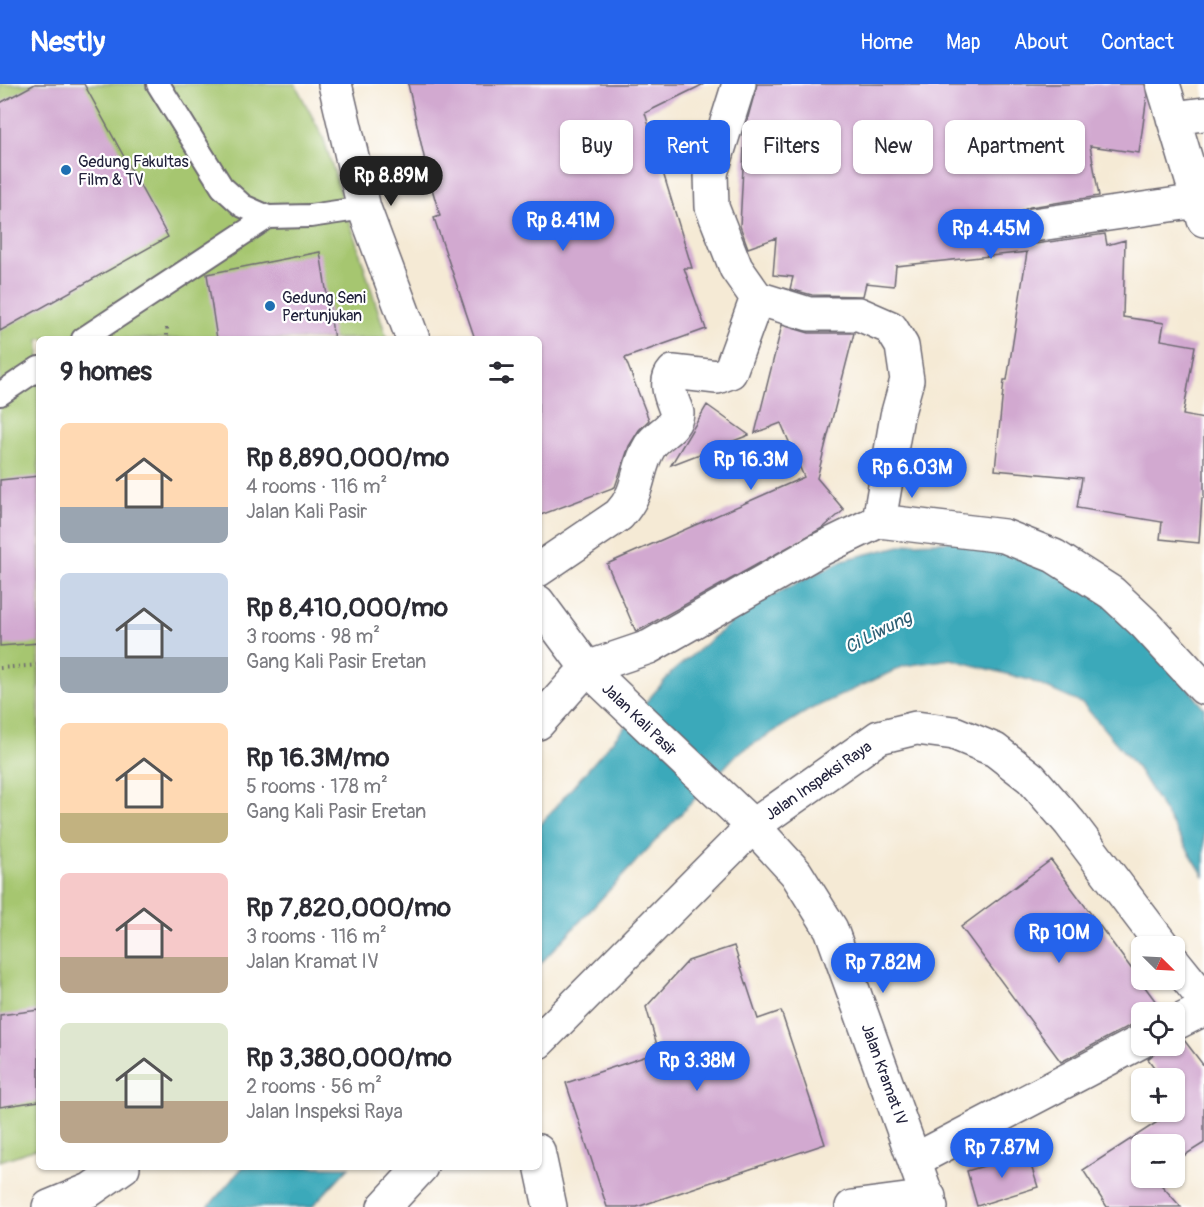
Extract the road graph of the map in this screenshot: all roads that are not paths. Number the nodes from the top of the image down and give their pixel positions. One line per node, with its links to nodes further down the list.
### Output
1 (158, 84): 8 (lane)
2 (334, 84): 6 (street)
3 (739, 84): 10 (street)
4 (1163, 84): 5 (street)
5 (1189, 116): 7 (street)
6 (364, 208): 8 (lane); 12 (street)
7 (1201, 211): 9 (street)
8 (268, 216): 11 (lane)
9 (1033, 225)
10 (757, 298): 15 (street); 16 (street)
11 (88, 336)
12 (412, 336)
13 (36, 370): 14 (lane)
14 (0, 394)
15 (879, 521): 18 (street); 19 (street)
16 (542, 567)
17 (542, 607): 18 (street, Jalan Kali Pasir)
18 (587, 668): 20 (street); 21 (street, Jalan Kali Pasir)
19 (1204, 688)
20 (542, 719)
21 (742, 816): 22 (street, Jalan Inspeksi Raya); 27 (street, Jalan Inspeksi Raya); 29 (street, Jalan Kramat IV)
22 (1155, 936)
23 (1185, 976): 24 (street)
24 (1204, 999)
25 (1204, 1009): 26 (street)
26 (1185, 1018)
27 (542, 1038)
28 (1131, 1047): 29 (street)
29 (915, 1160): 33 (street, Jalan Kramat IV)
30 (119, 1170): 34 (street)
31 (418, 1170): 35 (street)
32 (542, 1170): 36 (street)
33 (930, 1202): 37 (street)
34 (49, 1207)
35 (384, 1207)
36 (550, 1207)
37 (852, 1207)

